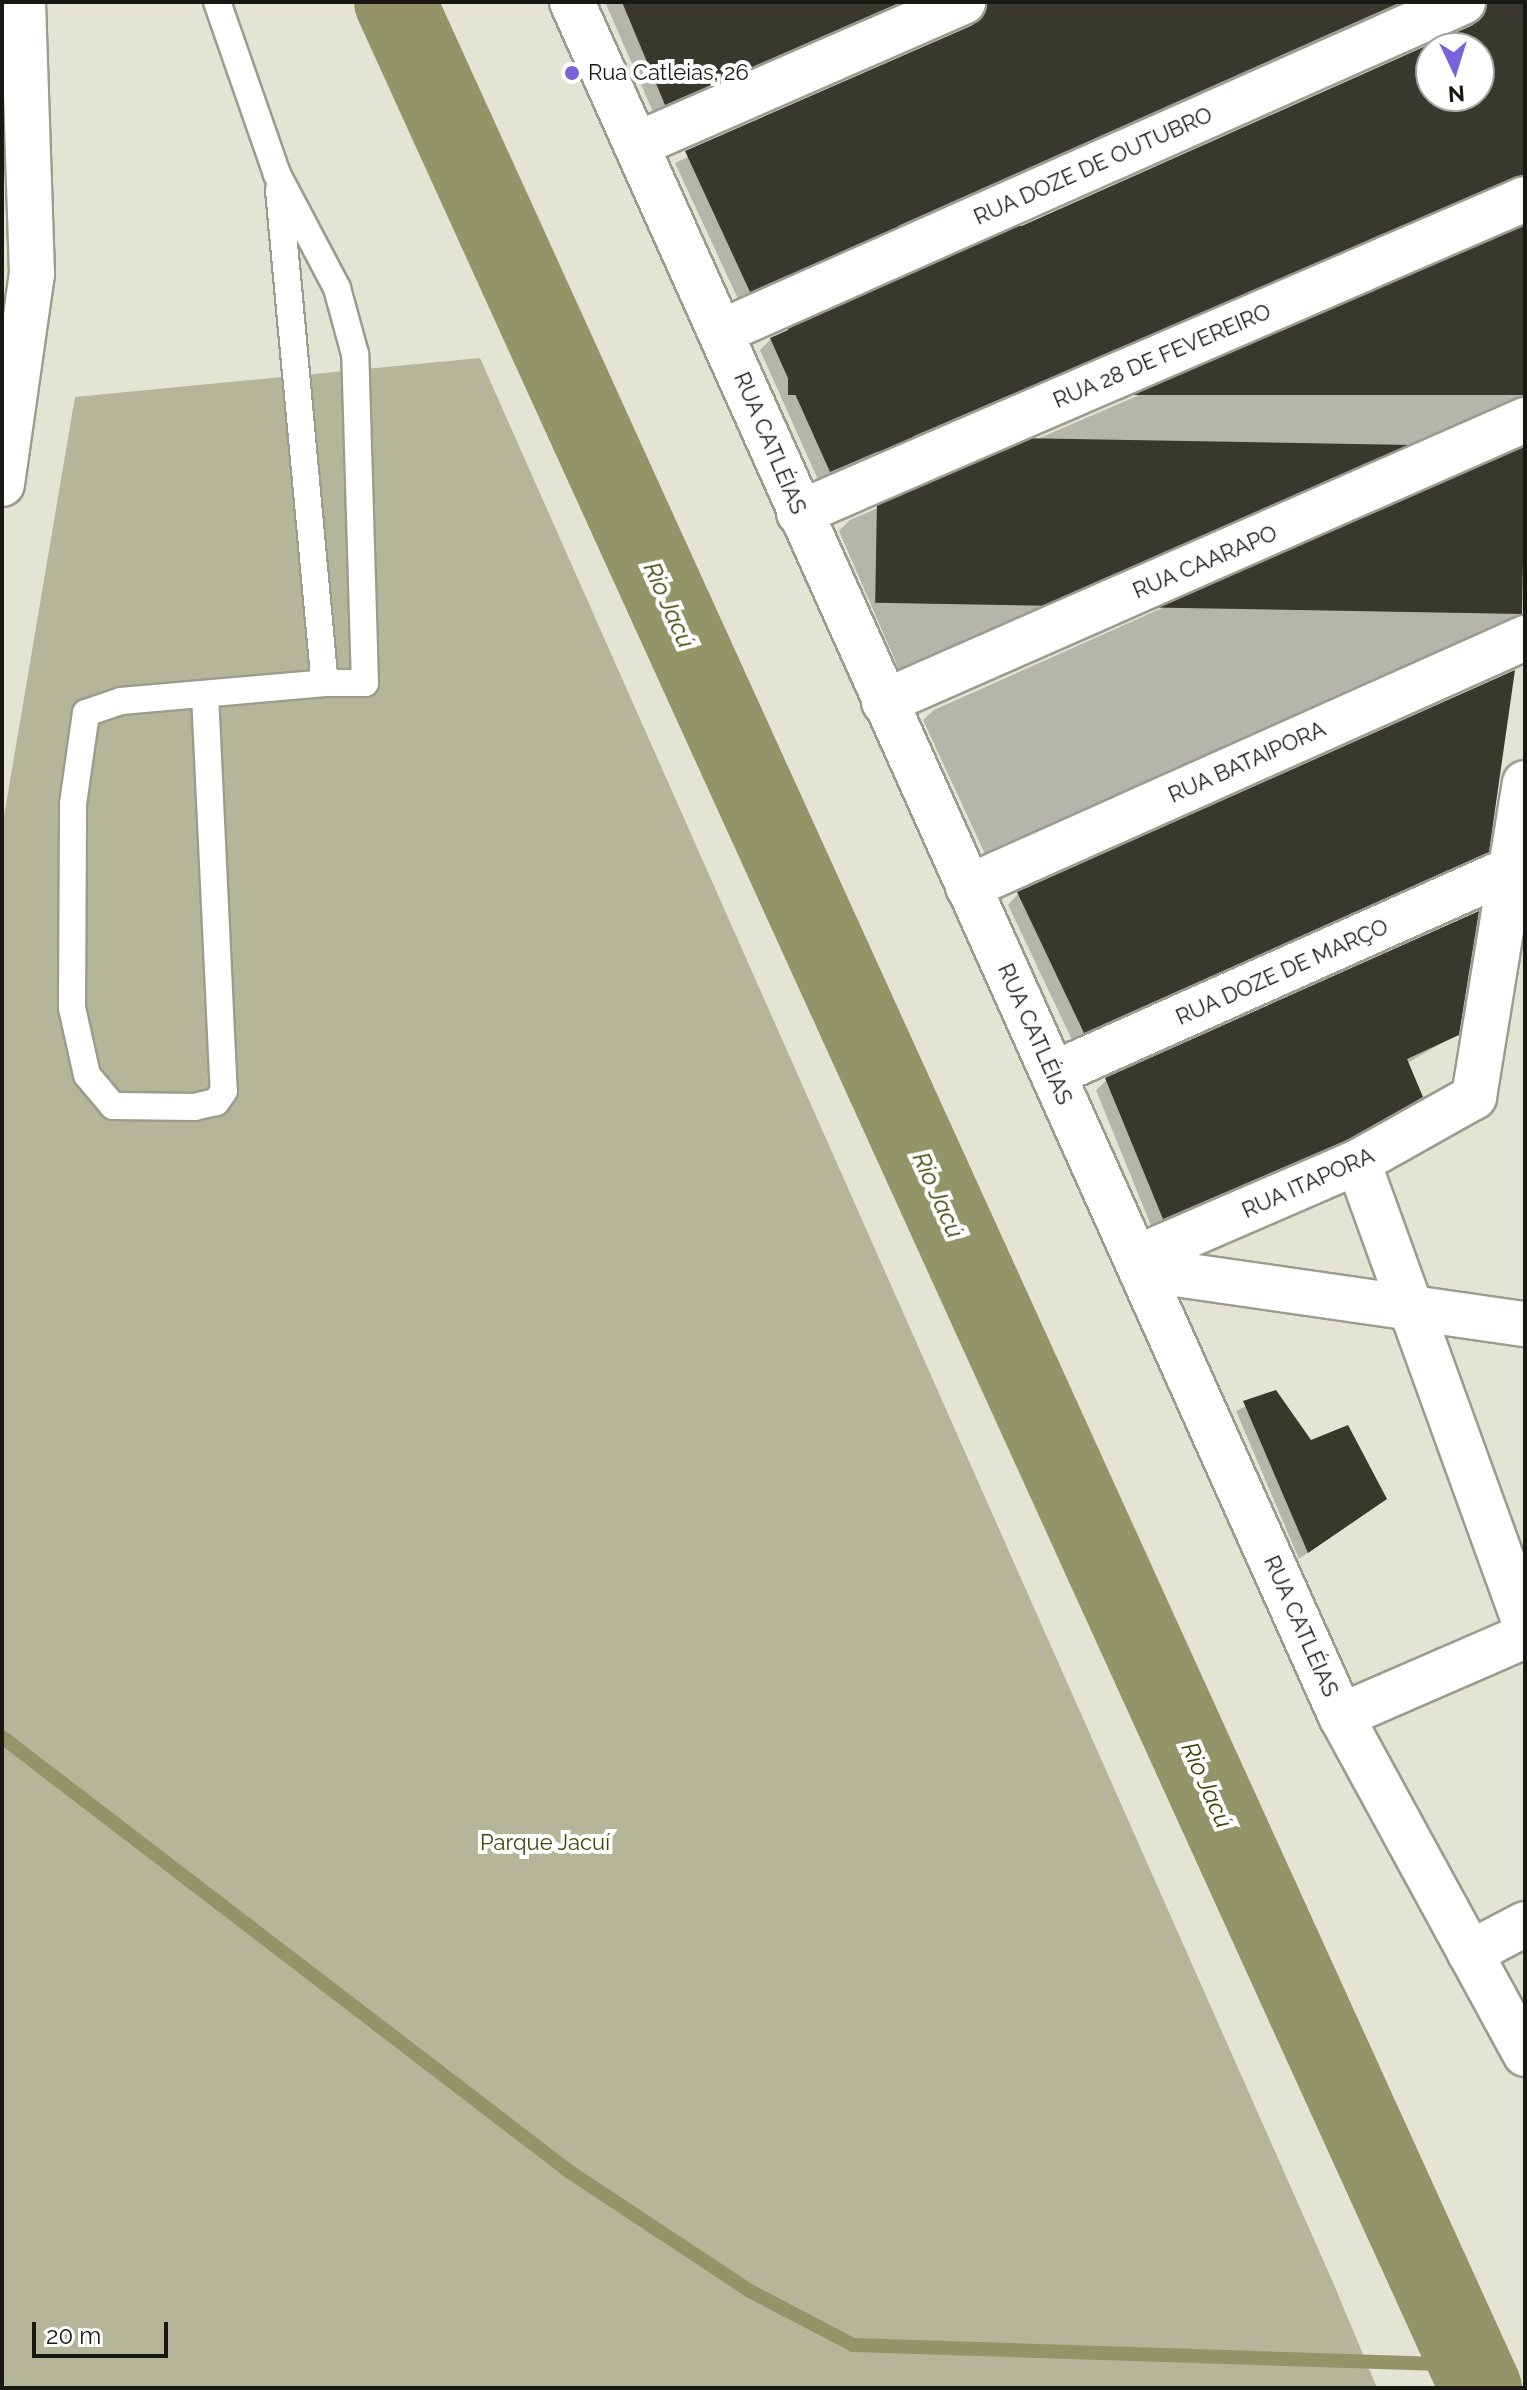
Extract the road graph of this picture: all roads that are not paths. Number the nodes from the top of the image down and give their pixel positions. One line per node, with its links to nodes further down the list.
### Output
1 (23, 2): 11 (main road)
2 (217, 2): 7 (lane)
3 (572, 2): 6 (main road, RUA CATLÉIAS)
4 (963, 2): 6 (main road)
5 (1463, 2): 9 (main road, RUA DOZE DE OUTUBRO)
6 (638, 144): 9 (main road, RUA CATLÉIAS)
7 (277, 174): 14 (lane); 14 (lane)
8 (1525, 199): 12 (main road, RUA 28 DE FEVEREIRO)
9 (723, 331): 12 (main road, RUA CATLÉIAS)
10 (1525, 420): 16 (main road, RUA CAARAPO)
11 (2, 484)
12 (799, 513): 16 (main road, RUA CATLÉIAS)
13 (1525, 638): 19 (main road, RUA BATAIPORA)
14 (325, 683): 15 (lane)
15 (205, 694): 15 (lane)
16 (884, 702): 19 (main road, RUA CATLÉIAS)
17 (1525, 783): 18 (main road)
18 (1511, 869): 20 (main road, RUA DOZE DE MARÇO); 21 (main road, RUA ITAPORA)
19 (968, 887): 20 (main road, RUA CATLÉIAS)
20 (1053, 1074): 22 (main road, RUA CATLÉIAS)
21 (1358, 1162): 22 (main road, RUA ITAPORA); 23 (main road)
22 (1138, 1264): 23 (main road); 27 (main road, RUA CATLÉIAS)
23 (1408, 1305): 24 (main road); 25 (main road)
24 (1525, 1324)
25 (1525, 1623)
26 (1525, 1636): 27 (main road)
27 (1341, 1716): 29 (main road, RUA CATLÉIAS)
28 (1525, 1924): 29 (main road)
29 (1470, 1953): 30 (main road, RUA CATLÉIAS)
30 (1525, 2054)

